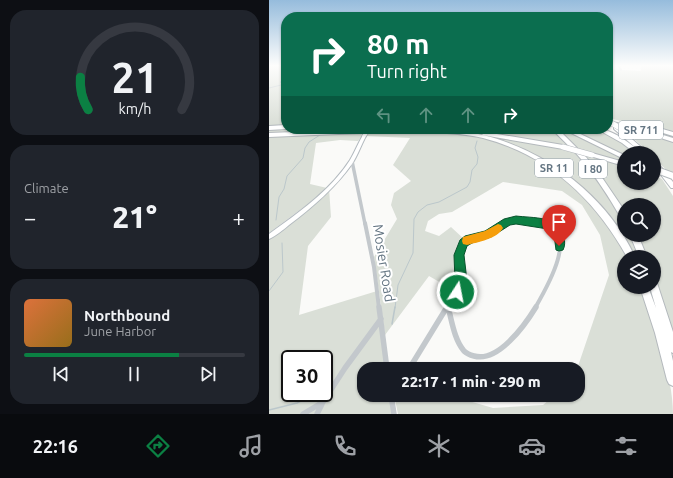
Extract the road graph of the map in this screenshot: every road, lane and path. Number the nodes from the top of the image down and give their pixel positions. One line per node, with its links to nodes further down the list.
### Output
1 (613, 122): 13 (highway)
2 (613, 122): 15 (highway, SR 711)
3 (613, 124): 17 (highway, bridge)
4 (281, 127): 5 (highway)
5 (269, 128)
6 (292, 134): 14 (highway)
7 (365, 134): 19 (street, bridge)
8 (466, 134): 31 (highway, SR 11)
9 (481, 134): 20 (highway, bridge)
10 (560, 134): 29 (highway, I 80)
11 (576, 134): 18 (highway)
12 (609, 134): 16 (highway)
13 (673, 134)
14 (269, 135)
15 (673, 140)
16 (629, 146)
17 (639, 146)
18 (617, 154)
19 (352, 162): 30 (street); 35 (street, Mosier Road)
20 (617, 162)
21 (661, 168): 26 (highway)
22 (661, 170): 27 (highway)
23 (661, 172): 26 (highway, bridge)
24 (661, 176): 26 (highway)
25 (661, 176): 28 (highway)
26 (672, 179)
27 (673, 186)
28 (673, 191)
29 (617, 205)
30 (269, 237)
31 (627, 250)
32 (646, 294): 39 (highway)
33 (656, 294): 36 (highway)
34 (448, 307): 34 (street); 38 (street)
35 (381, 319): 37 (street, Mosier Road); 40 (street)
36 (673, 348)
37 (386, 362)
38 (413, 362)
39 (673, 380)
40 (333, 387)
41 (323, 402): 43 (street); 44 (street)
42 (392, 402): 45 (street)
43 (303, 414)
44 (317, 414)
45 (394, 414)

